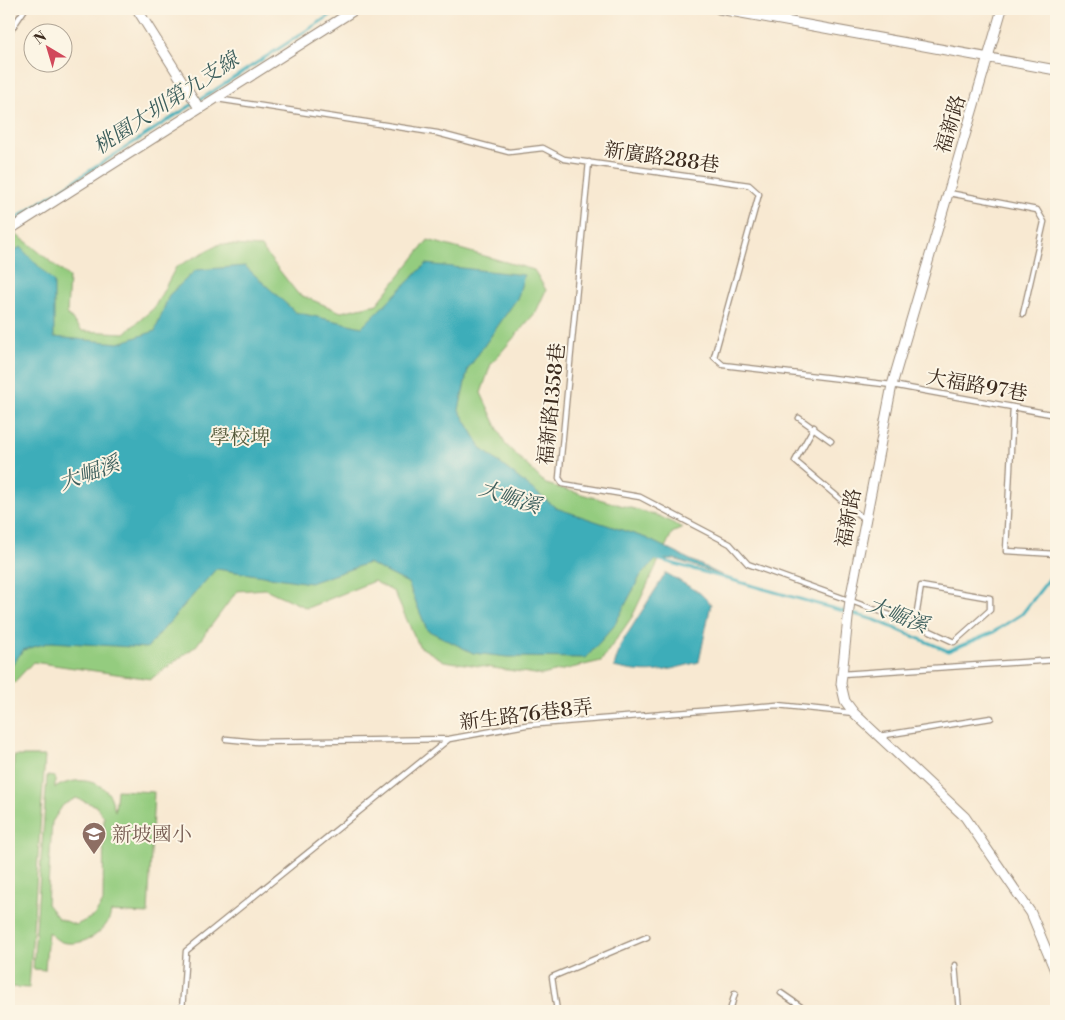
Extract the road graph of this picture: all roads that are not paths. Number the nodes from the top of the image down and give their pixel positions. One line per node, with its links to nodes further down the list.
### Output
1 (25, 9): 6 (lane)
2 (136, 9): 10 (street)
3 (356, 9): 9 (street)
4 (719, 9): 7 (street)
5 (1002, 9): 7 (street, 福新路)
6 (9, 33)
7 (987, 59): 8 (street); 12 (street, 福新路)
8 (1056, 70)
9 (214, 98): 10 (street); 11 (lane, 新廣路288巷)
10 (199, 108): 13 (street)
11 (589, 162): 15 (lane, 新廣路288巷); 23 (lane, 福新路1358巷)
12 (947, 192): 14 (lane); 15 (street, 福新路)
13 (9, 230)
14 (1023, 314)
15 (892, 385): 16 (lane, 大福路97巷); 21 (street, 福新路)
16 (1013, 407): 17 (lane, 大福路97巷); 22 (lane)
17 (1056, 415)
18 (799, 418): 19 (lane)
19 (814, 428): 20 (lane); 21 (lane)
20 (831, 441)
21 (865, 520): 23 (street, 福新路)
22 (1056, 554)
23 (850, 600): 24 (lane, 福新路1358巷); 26 (street, 福新路)
24 (915, 624): 24 (lane, 福新路1358巷)
25 (1056, 660): 26 (lane)
26 (842, 674): 27 (street, 福新路)
27 (854, 713): 29 (street, 福新路); 31 (lane, 新生路76巷8弄)
28 (991, 718): 29 (lane)
29 (880, 736): 34 (street, 福新路)
30 (226, 739): 31 (lane)
31 (449, 739): 37 (lane, 新生路76巷8弄)
32 (647, 937): 38 (lane)
33 (955, 965): 41 (lane)
34 (1056, 973)
35 (735, 993): 39 (lane)
36 (781, 993): 40 (lane)
37 (182, 1011)
38 (557, 1011)
39 (730, 1011)
40 (807, 1011)
41 (959, 1011)

